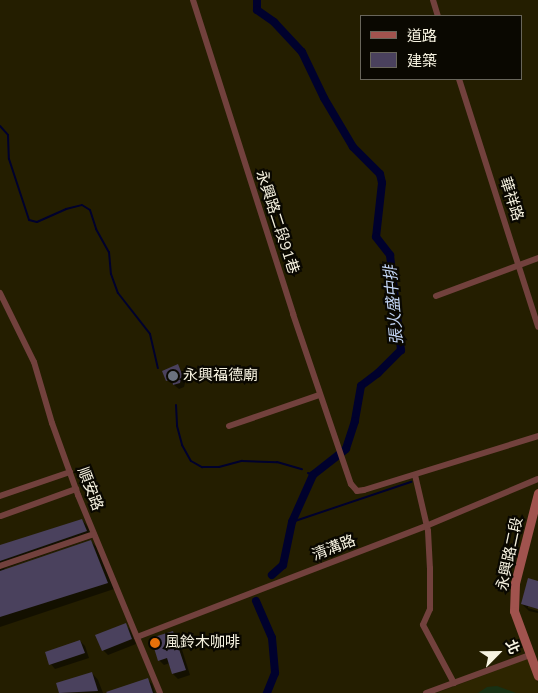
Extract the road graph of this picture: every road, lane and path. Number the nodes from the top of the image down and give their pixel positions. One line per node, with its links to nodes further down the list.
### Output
1 (193, 0): 10 (street, 永興路二段91巷)
2 (433, 0): 3 (street)
3 (438, 15)
4 (459, 80): 6 (street, 華祥路)
5 (538, 258): 6 (street)
6 (519, 265): 8 (street); 9 (street, 華祥路)
7 (0, 294): 13 (street, 順安路)
8 (436, 296)
9 (538, 327)
10 (319, 395): 11 (street); 14 (street, 永興路二段91巷)
11 (229, 426)
12 (538, 436): 14 (street, 永興路二段91巷)
13 (70, 472): 16 (street, 順安路); 18 (street)
14 (415, 475): 20 (street)
15 (538, 479): 20 (street, 清溝路)
16 (76, 489): 19 (street); 21 (street, 順安路)
17 (538, 493): 24 (street, 永興路二段)
18 (0, 496)
19 (1, 516)
20 (426, 526): 23 (street, 清溝路); 26 (street)
21 (94, 534): 22 (street); 23 (street, 順安路)
22 (0, 566)
23 (137, 637): 27 (street, 順安路)
24 (530, 655): 25 (street, 永興路二段); 26 (street)
25 (538, 676)
26 (454, 683): 28 (street)
27 (160, 693)
28 (426, 693)

